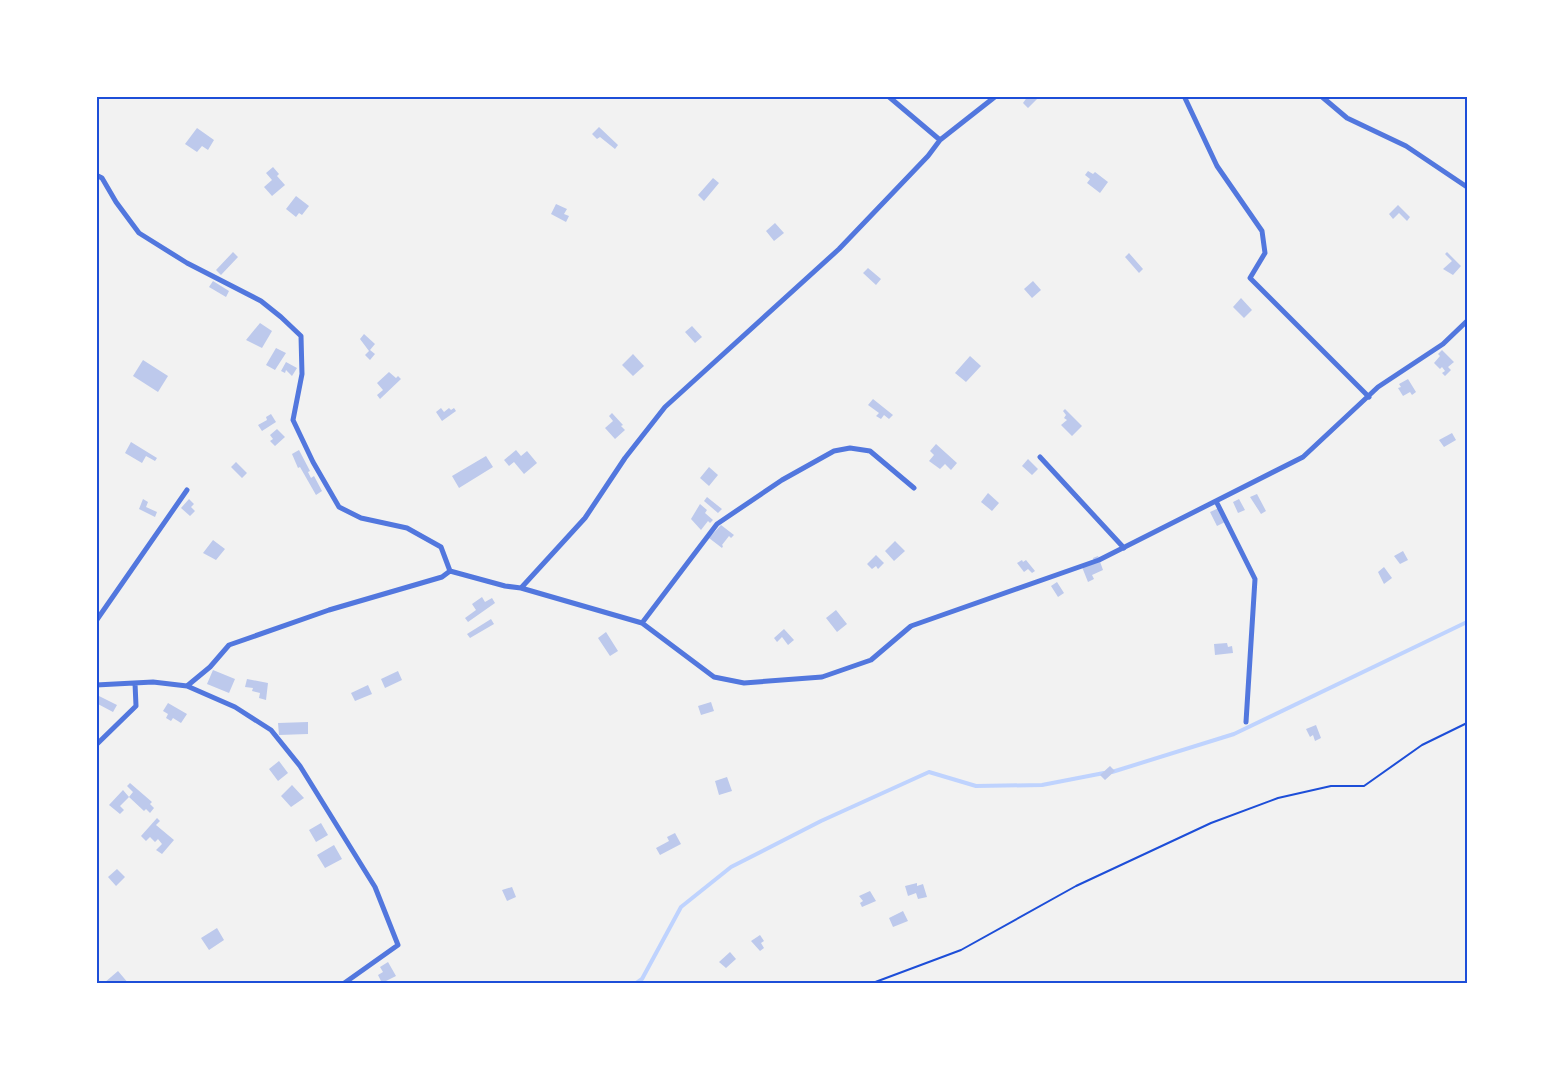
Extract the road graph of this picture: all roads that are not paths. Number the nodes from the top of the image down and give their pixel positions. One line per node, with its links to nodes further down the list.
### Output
1 (888, 96): 5 (street)
2 (996, 96): 5 (street)
3 (1184, 96): 9 (street)
4 (1321, 96): 7 (street)
5 (940, 140): 16 (street)
6 (96, 175): 15 (street)
7 (1467, 187)
8 (1467, 321): 9 (street)
9 (1369, 397): 13 (street)
10 (1040, 457): 14 (street)
11 (914, 488): 18 (street)
12 (188, 490): 17 (street)
13 (1216, 501): 14 (street); 22 (street)
14 (1124, 548): 18 (street)
15 (450, 571): 16 (street); 21 (street)
16 (521, 588): 18 (street)
17 (96, 621)
18 (642, 623)
19 (135, 683): 20 (street); 21 (street); 23 (street)
20 (96, 685)
21 (187, 686): 24 (street)
22 (1246, 722)
23 (96, 745)
24 (343, 984)

